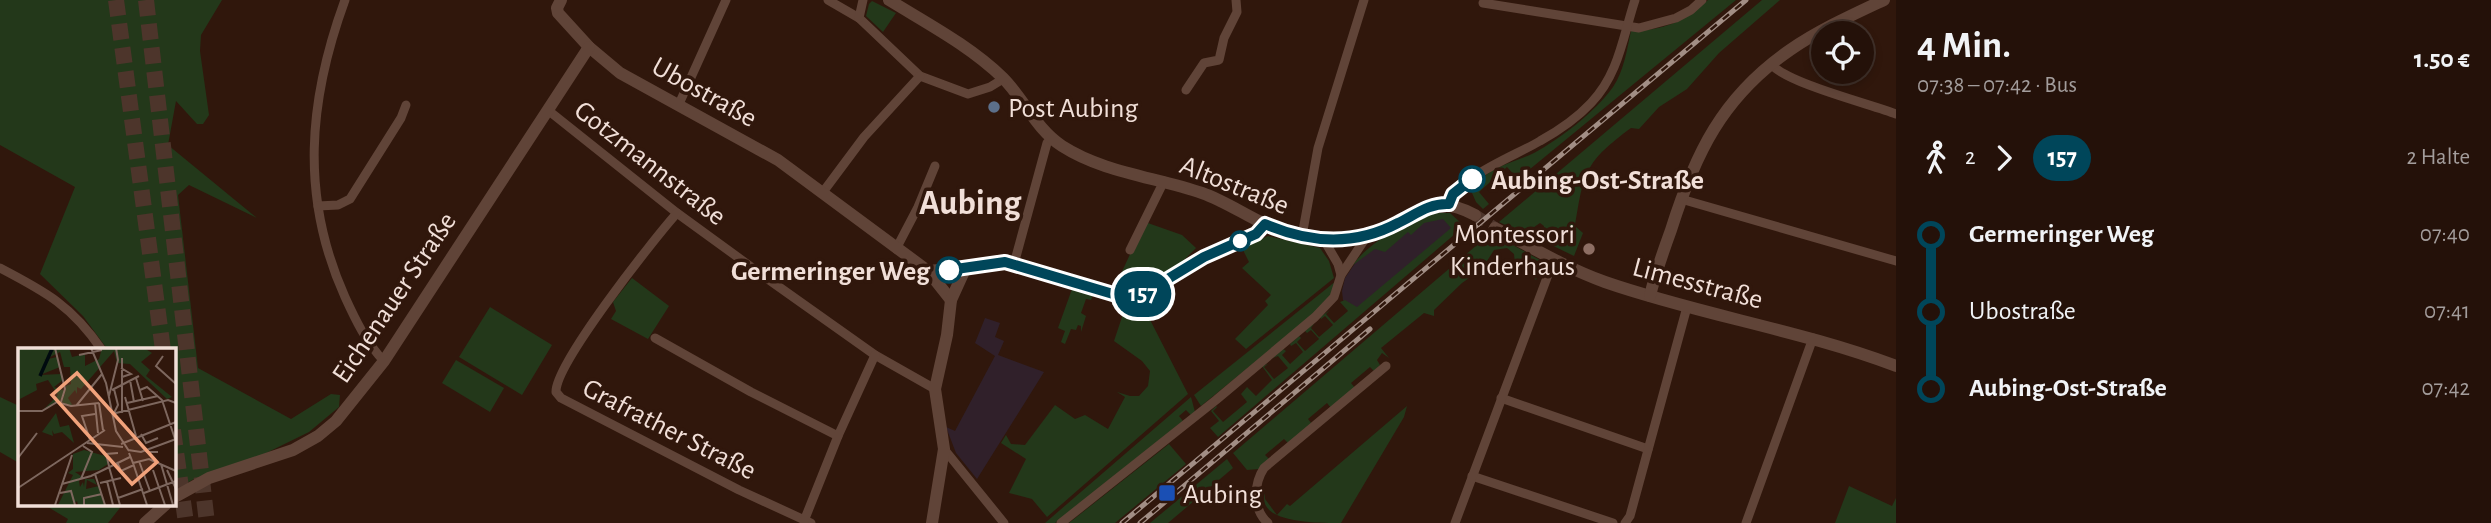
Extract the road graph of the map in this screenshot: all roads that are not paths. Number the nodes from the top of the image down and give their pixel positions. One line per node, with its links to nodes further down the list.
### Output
1 (345, 0): 30 (street)
2 (561, 0): 15 (street, Ubostraße)
3 (726, 0): 21 (street)
4 (828, 0): 13 (street)
5 (863, 0): 13 (street)
6 (889, 0): 18 (street, Altostraße)
7 (1236, 0): 19 (street)
8 (1364, 0): 35 (street)
9 (1635, 0): 14 (street)
10 (1702, 0): 14 (street)
11 (1884, 0): 16 (street)
12 (1483, 4): 14 (street)
13 (859, 19): 17 (street)
14 (1626, 25): 29 (street)
15 (589, 47): 21 (street, Ubostraße); 22 (street, Eichenauer Straße)
16 (1771, 64): 23 (street); 28 (street)
17 (920, 76): 18 (street); 27 (street)
18 (1003, 79): 24 (street, Altostraße)
19 (1186, 90)
20 (406, 104): 30 (street)
21 (679, 104): 27 (street, Ubostraße)
22 (549, 111): 31 (street, Gotzmannstraße); 54 (street, Eichenauer Straße)
23 (1896, 114)
24 (1052, 138): 26 (street, Altostraße); 42 (street)
25 (935, 166): 38 (street)
26 (1164, 181): 33 (street, Altostraße); 39 (street)
27 (823, 192): 38 (street, Ubostraße)
28 (1681, 199): 41 (street); 47 (street)
29 (1449, 204): 32 (street); 36 (street, Altostraße)
30 (318, 206): 54 (street)
31 (677, 213): 53 (street, Gotzmannstraße); 65 (street, Grafrather Straße)
32 (1475, 215)
33 (1265, 224): 35 (street, Altostraße); 42 (street)
34 (1495, 228): 40 (street, Limesstraße)
35 (1302, 236): 37 (street, Altostraße)
36 (1367, 236): 37 (street, Altostraße); 46 (street)
37 (1324, 240): 46 (street)
38 (896, 248): 45 (street, Ubostraße)
39 (1130, 250)
40 (1555, 259): 47 (street, Limesstraße); 58 (street)
41 (1896, 261)
42 (1014, 264): 43 (street)
43 (966, 267): 45 (street); 48 (street)
44 (0, 268): 52 (street)
45 (928, 271): 48 (street)
46 (1341, 275): 69 (street)
47 (1650, 296): 49 (street, Limesstraße)
48 (951, 300): 57 (street)
49 (1687, 307): 51 (street, Limesstraße); 61 (street)
50 (655, 338): 59 (street)
51 (1813, 338): 56 (street, Limesstraße); 74 (street)
52 (101, 348)
53 (875, 355): 57 (street, Gotzmannstraße); 59 (street)
54 (384, 361): 63 (street, Eichenauer Straße)
55 (1386, 366): 70 (street)
56 (1896, 366)
57 (935, 389): 60 (street)
58 (1501, 398): 61 (street); 62 (street)
59 (838, 436): 65 (street)
60 (944, 449): 67 (street); 68 (street)
61 (1648, 449): 73 (street)
62 (1472, 476): 71 (street); 72 (street)
63 (175, 496)
64 (164, 505): 66 (street, Eichenauer Straße)
65 (807, 522)
66 (145, 523)
67 (932, 523)
68 (1004, 523)
69 (1061, 523)
70 (1268, 523)
71 (1455, 523)
72 (1613, 523)
73 (1625, 523)
74 (1746, 523)

